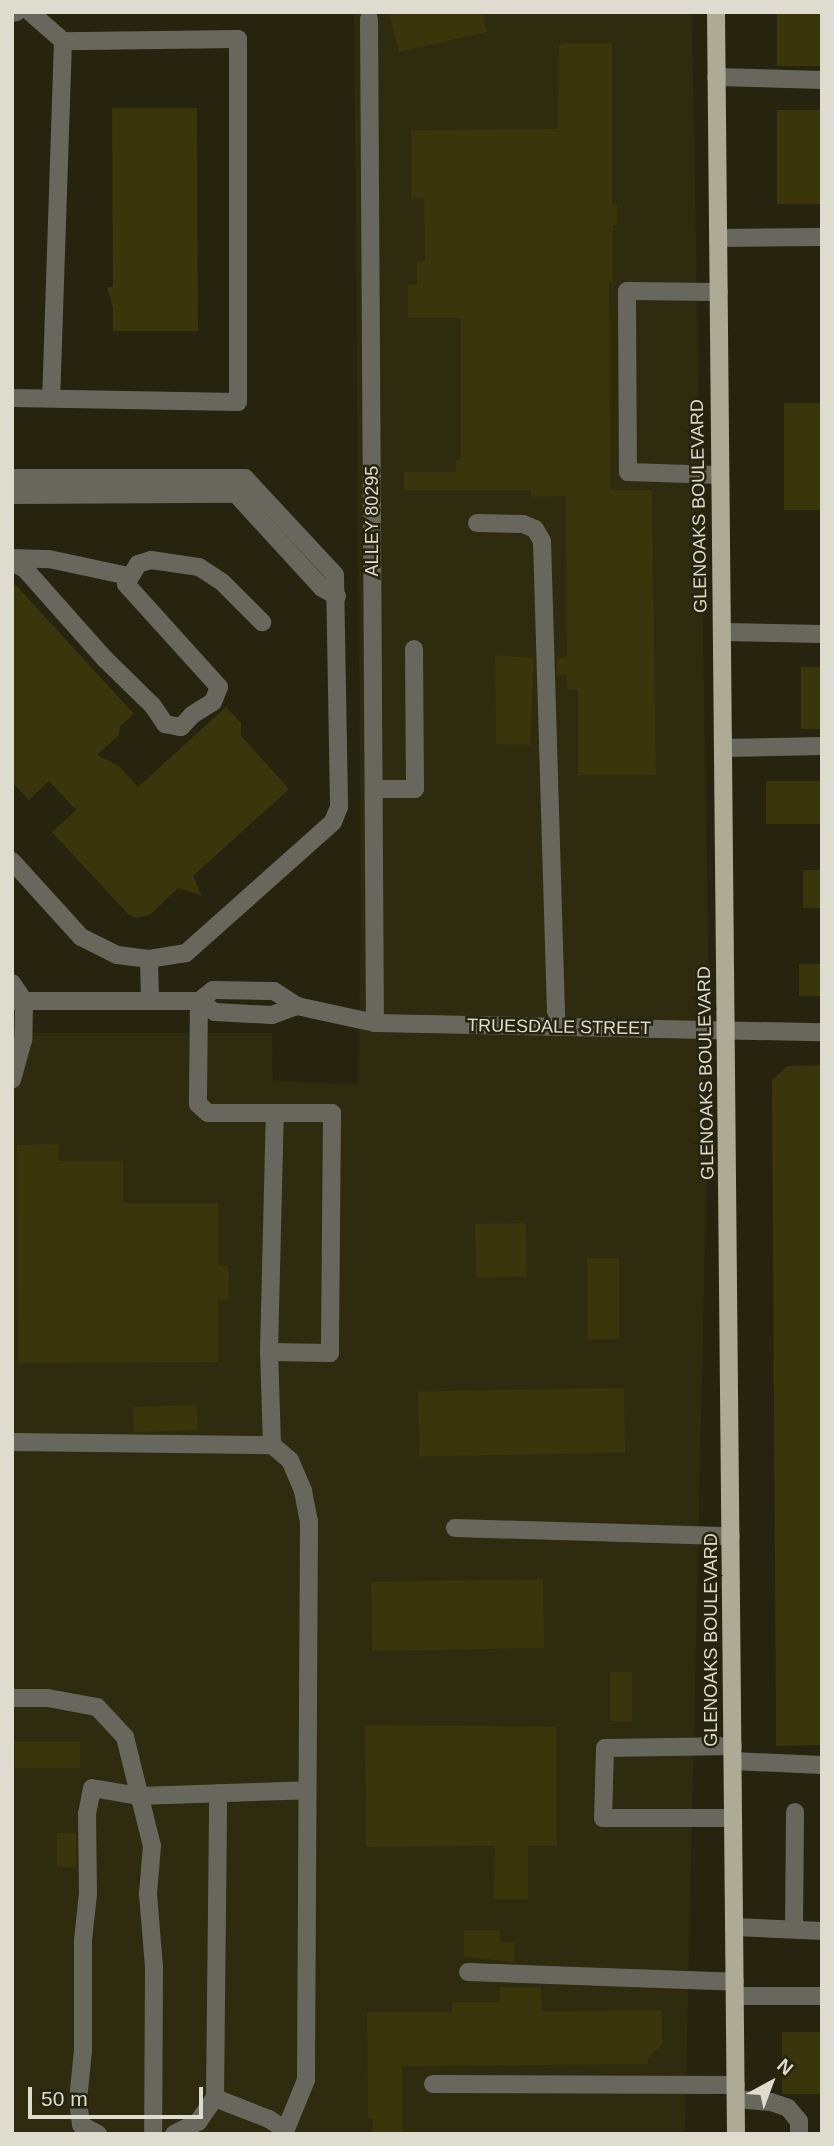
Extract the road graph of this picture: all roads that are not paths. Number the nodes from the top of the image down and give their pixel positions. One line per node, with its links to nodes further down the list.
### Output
1 (30, 12): 4 (street)
2 (716, 12): 5 (main road, GLENOAKS BOULEVARD)
3 (369, 19): 25 (street, ALLEY 80295)
4 (63, 41): 11 (street); 11 (street)
5 (716, 78): 6 (street); 8 (main road, GLENOAKS BOULEVARD)
6 (822, 80)
7 (822, 237): 8 (street)
8 (718, 238): 9 (main road, GLENOAKS BOULEVARD)
9 (719, 292): 12 (main road, GLENOAKS BOULEVARD); 12 (street)
10 (12, 398): 11 (street)
11 (51, 398)
12 (719, 475): 20 (main road, GLENOAKS BOULEVARD)
13 (12, 478): 18 (street)
14 (12, 495): 18 (street)
15 (477, 523): 33 (street)
16 (12, 560): 17 (street); 17 (street)
17 (128, 576): 19 (street)
18 (337, 596): 27 (street)
19 (261, 622)
20 (722, 632): 21 (street); 24 (main road, GLENOAKS BOULEVARD)
21 (822, 634)
22 (414, 649): 25 (street)
23 (822, 746): 24 (street)
24 (723, 748): 34 (main road, GLENOAKS BOULEVARD)
25 (374, 789): 32 (street, ALLEY 80295)
26 (12, 861): 27 (street)
27 (149, 959): 30 (street)
28 (12, 983): 29 (street)
29 (18, 1001): 30 (street); 36 (street)
30 (150, 1001): 31 (street)
31 (199, 1001): 32 (street, TRUESDALE STREET); 37 (street)
32 (375, 1023): 33 (street, TRUESDALE STREET)
33 (556, 1027): 34 (street, TRUESDALE STREET)
34 (726, 1030): 35 (street, TRUESDALE STREET); 42 (main road, GLENOAKS BOULEVARD)
35 (822, 1032)
36 (12, 1080)
37 (275, 1113): 38 (street); 38 (street)
38 (269, 1352): 40 (street)
39 (12, 1442): 40 (street)
40 (272, 1445): 46 (street)
41 (455, 1528): 42 (street)
42 (731, 1535): 44 (main road, GLENOAKS BOULEVARD)
43 (12, 1698): 48 (street)
44 (733, 1754): 45 (street); 50 (main road, GLENOAKS BOULEVARD); 50 (street)
45 (822, 1765)
46 (307, 1790): 47 (street); 60 (street)
47 (218, 1793): 48 (street); 59 (street)
48 (139, 1796): 61 (street); 62 (street)
49 (795, 1812): 52 (street)
50 (733, 1818): 51 (main road, GLENOAKS BOULEVARD)
51 (734, 1927): 52 (street); 55 (main road, GLENOAKS BOULEVARD)
52 (794, 1930): 53 (street)
53 (822, 1931)
54 (468, 1972): 55 (street)
55 (735, 1989): 56 (street); 58 (main road, GLENOAKS BOULEVARD)
56 (822, 1996)
57 (433, 2084): 58 (street)
58 (736, 2092): 64 (main road, GLENOAKS BOULEVARD); 65 (street)
59 (215, 2098): 60 (street); 63 (street)
60 (284, 2131)
61 (97, 2134)
62 (153, 2134)
63 (174, 2134)
64 (736, 2134)
65 (799, 2134)

